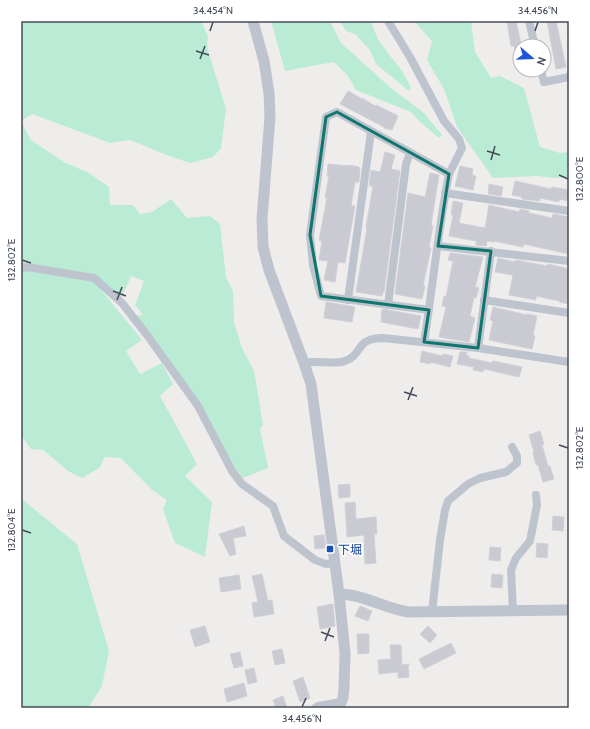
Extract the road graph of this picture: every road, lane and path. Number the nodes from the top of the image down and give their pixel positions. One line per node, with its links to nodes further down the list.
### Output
1 (253, 21): 24 (street)
2 (388, 21): 9 (street)
3 (529, 21): 4 (street)
4 (533, 38)
5 (569, 76): 6 (street)
6 (543, 78)
7 (371, 132): 8 (street); 16 (street); 16 (street)
8 (410, 153): 9 (street); 18 (street)
9 (449, 174): 10 (street)
10 (445, 193): 11 (street); 12 (street)
11 (569, 211)
12 (438, 246): 13 (street); 19 (street)
13 (491, 251): 14 (street); 17 (street)
14 (569, 261)
15 (21, 268): 27 (street)
16 (348, 300): 18 (street)
17 (484, 300): 20 (street); 22 (street)
18 (388, 305): 19 (street)
19 (429, 310): 21 (street)
20 (569, 313)
21 (424, 342): 22 (street); 24 (street)
22 (478, 348): 23 (street)
23 (569, 362)
24 (304, 363): 27 (street)
25 (512, 447): 31 (street)
26 (536, 495): 30 (street)
27 (335, 563): 28 (street)
28 (339, 594): 31 (street); 32 (street)
29 (569, 610): 30 (street)
30 (513, 611): 31 (street)
31 (432, 612)
32 (340, 705): 33 (street)
33 (315, 708)

